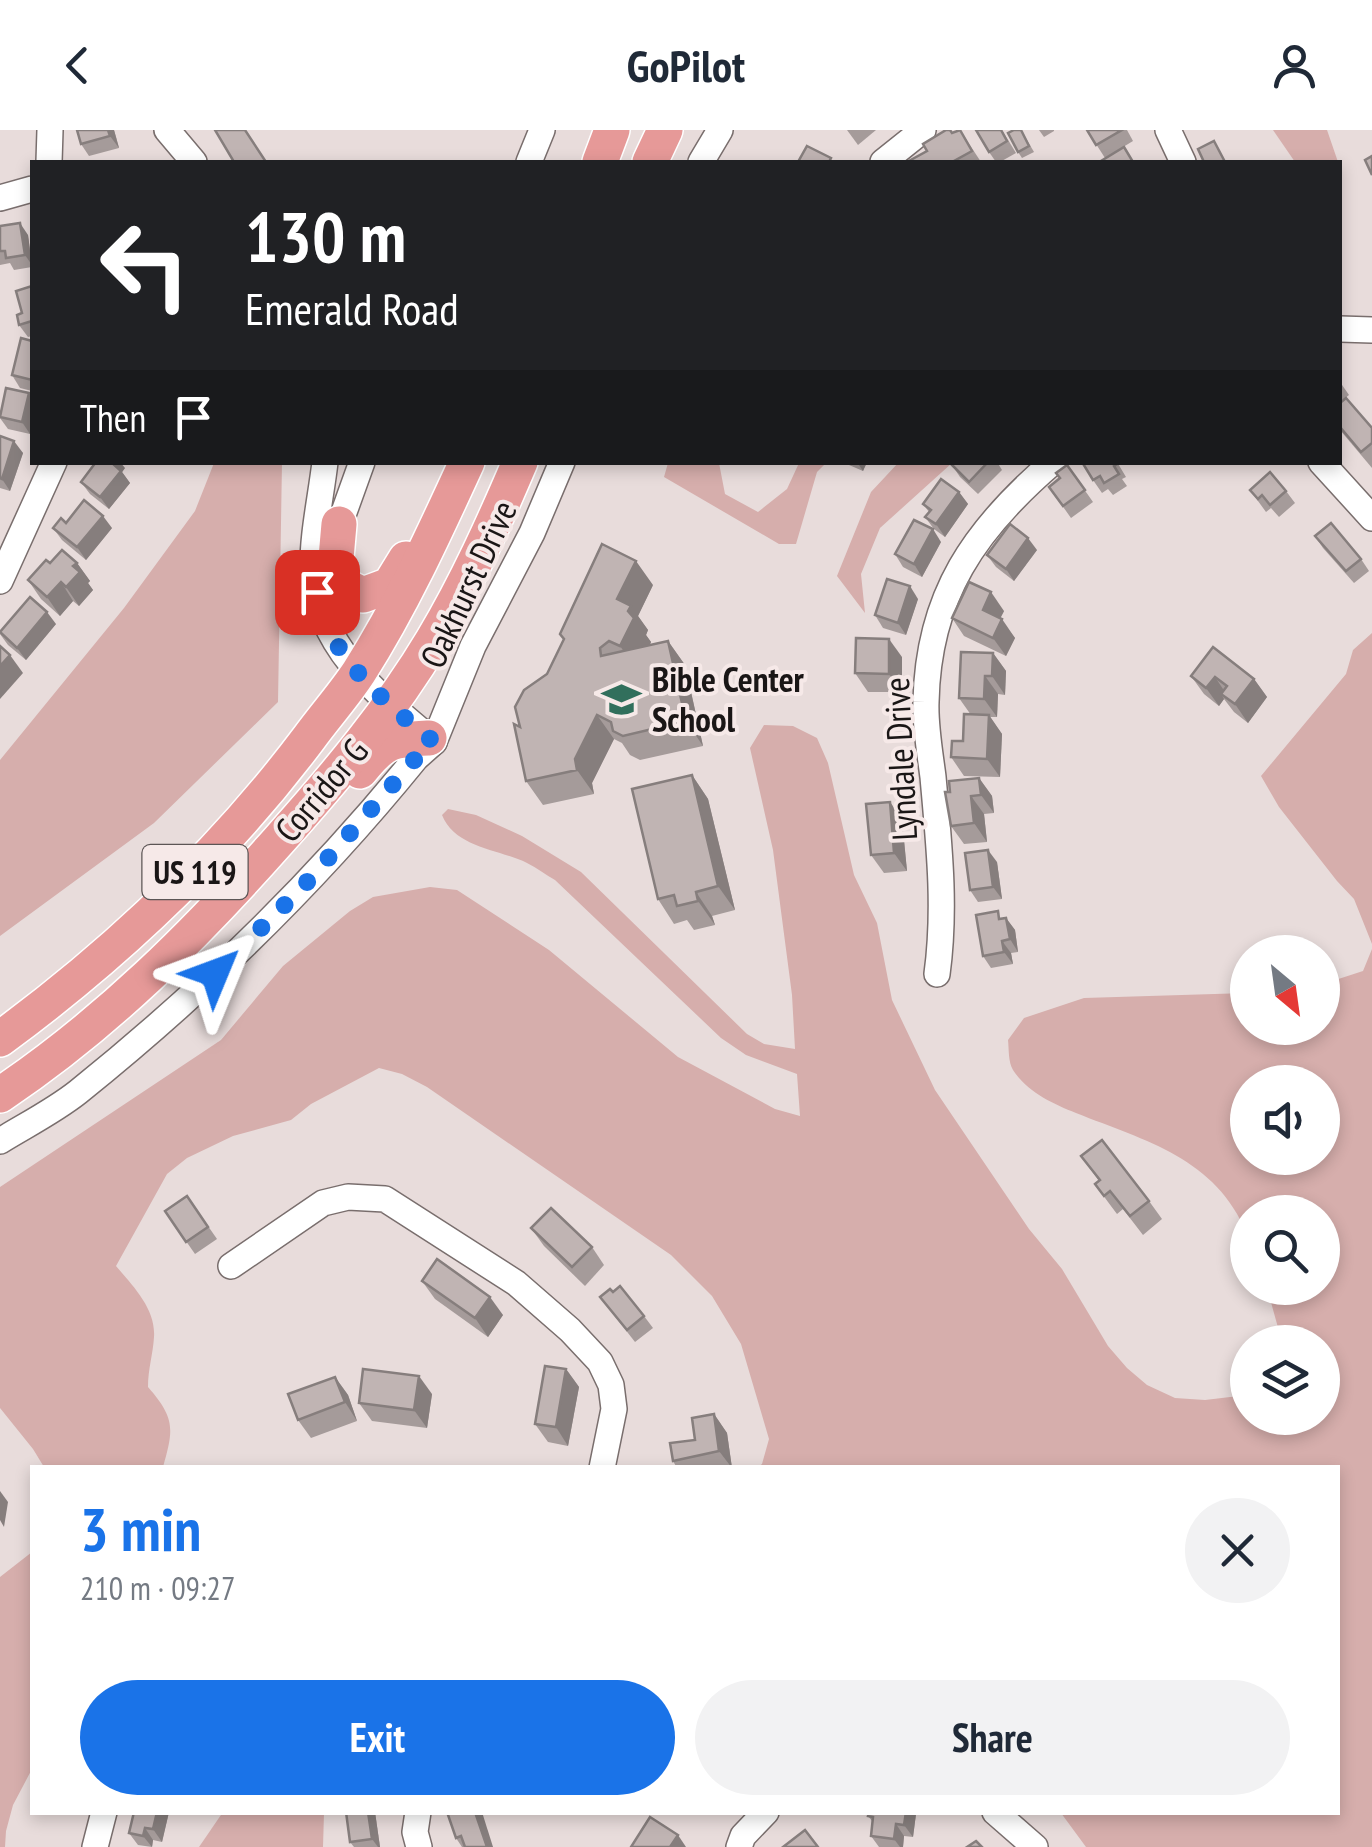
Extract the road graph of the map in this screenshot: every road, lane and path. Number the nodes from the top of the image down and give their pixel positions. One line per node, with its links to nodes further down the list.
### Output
1 (50, 130): 10 (street)
2 (167, 130): 11 (street)
3 (542, 130): 12 (street)
4 (558, 130): 13 (street)
5 (612, 130): 14 (highway)
6 (664, 130): 15 (highway)
7 (720, 130): 16 (street)
8 (923, 130): 17 (street)
9 (1168, 130): 18 (street)
10 (49, 160)
11 (192, 160)
12 (530, 160)
13 (546, 160)
14 (601, 160)
15 (651, 160)
16 (702, 160)
17 (886, 160)
18 (1181, 160)
19 (30, 190): 20 (street)
20 (0, 198)
21 (1342, 329): 22 (street)
22 (1372, 330)
23 (53, 465): 34 (street)
24 (326, 465): 35 (street)
25 (361, 465): 33 (street)
26 (462, 465): 33 (highway)
27 (463, 465): 36 (highway, Corridor G / US 119)
28 (519, 465): 37 (highway, Corridor G / US 119)
29 (561, 465): 38 (street, Oakhurst Drive)
30 (1050, 465): 40 (street, Lyndale Drive)
31 (1324, 465): 32 (street)
32 (1372, 518)
33 (338, 524): 35 (street)
34 (0, 581)
35 (317, 592): 36 (street)
36 (358, 673): 37 (street); 41 (highway, Corridor G / US 119)
37 (390, 706): 38 (street); 39 (highway, Corridor G / US 119)
38 (432, 740): 39 (highway); 43 (street, Oakhurst Drive)
39 (210, 918): 42 (highway, Corridor G / US 119)
40 (937, 974)
41 (0, 1039)
42 (0, 1095)
43 (0, 1142)
44 (231, 1266): 45 (street)
45 (603, 1465)
46 (103, 1815): 50 (street)
47 (418, 1815): 51 (street)
48 (763, 1815): 52 (street)
49 (998, 1815): 53 (street)
50 (95, 1847)
51 (419, 1847)
52 (739, 1847)
53 (1035, 1847)

